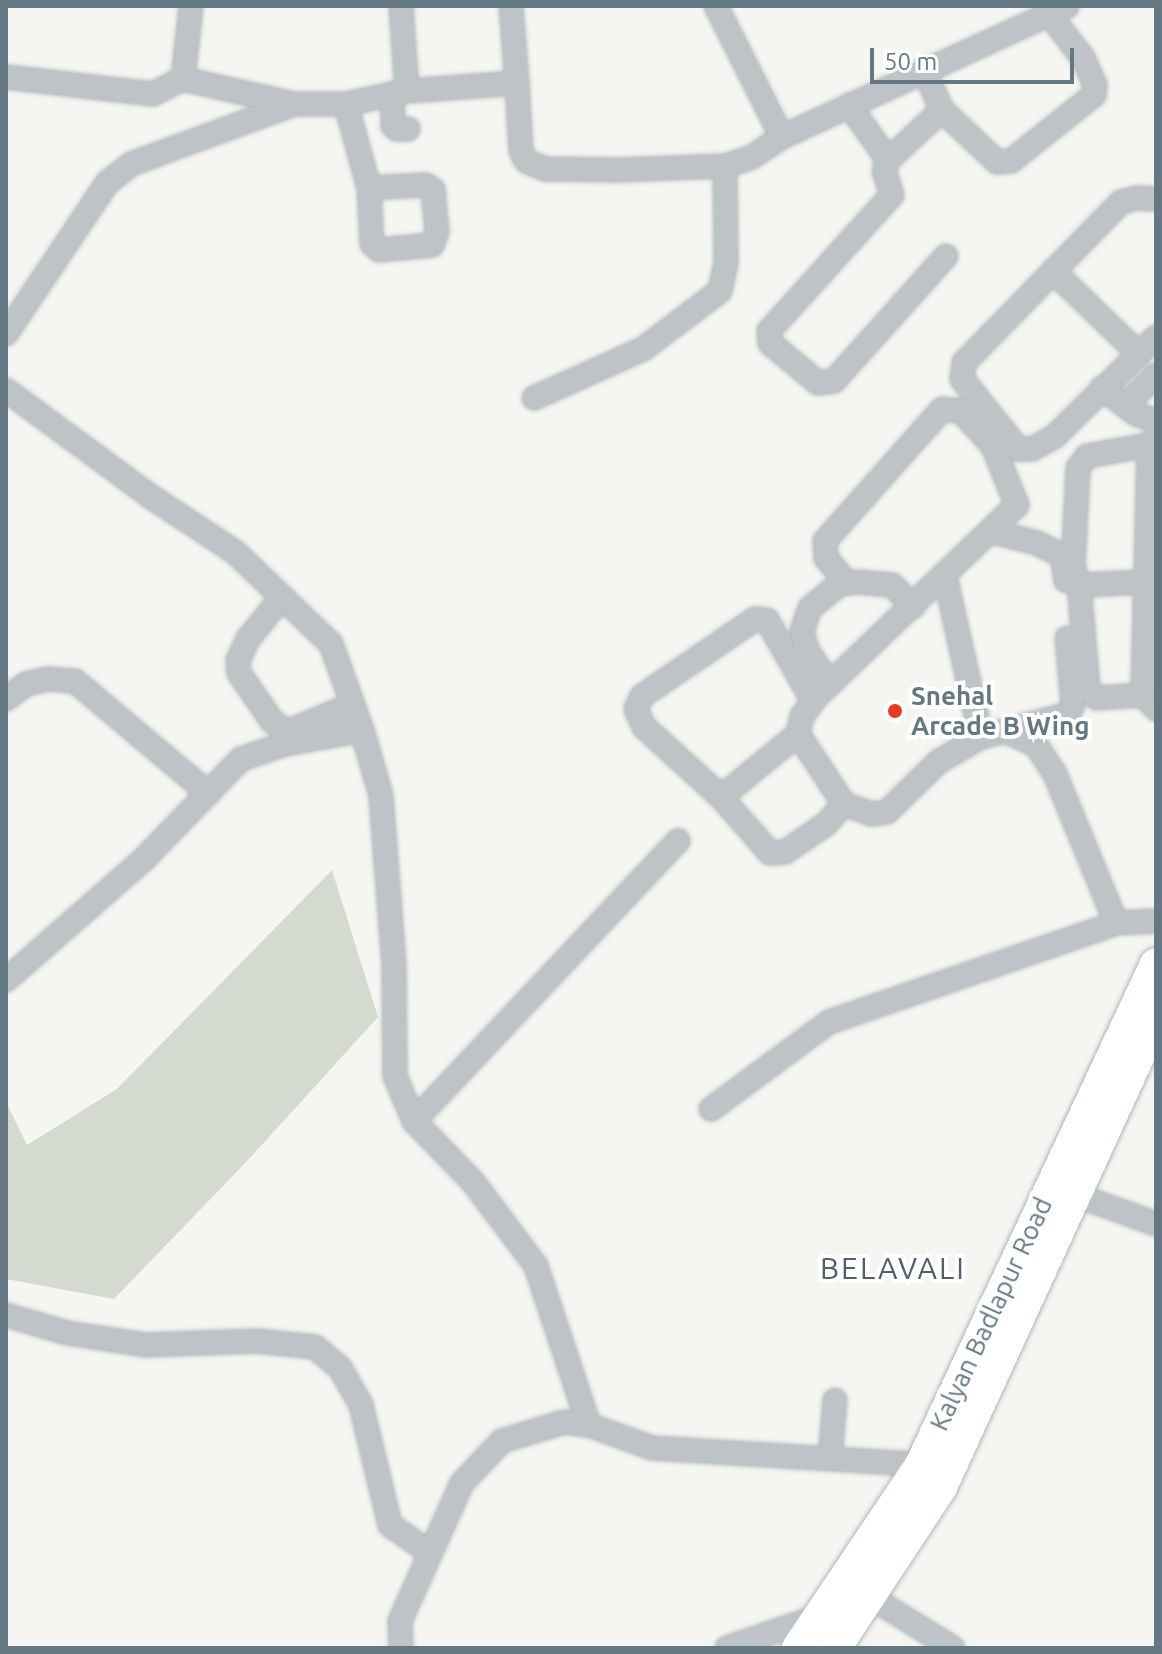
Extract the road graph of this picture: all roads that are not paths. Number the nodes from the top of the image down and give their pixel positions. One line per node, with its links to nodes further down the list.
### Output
1 (191, 6): 8 (street)
2 (401, 6): 10 (street)
3 (511, 6): 9 (street)
4 (716, 6): 16 (street)
5 (1058, 10): 6 (street); 14 (street)
6 (924, 70): 13 (street); 14 (street)
7 (6, 77): 8 (street)
8 (183, 79): 11 (street)
9 (517, 83): 10 (street); 18 (street)
10 (400, 93): 12 (street); 15 (street)
11 (294, 104): 12 (street); 23 (street)
12 (346, 104): 19 (street)
13 (849, 105): 16 (street); 17 (street)
14 (942, 110): 17 (street)
15 (408, 129)
16 (782, 137): 18 (street)
17 (888, 160): 21 (street)
18 (725, 166): 29 (street)
19 (369, 188)
20 (1156, 199): 22 (street)
21 (946, 256)
22 (1053, 271): 25 (street); 27 (street)
23 (6, 334)
24 (1156, 337): 25 (street)
25 (1139, 354): 27 (street)
26 (1156, 375): 30 (street)
27 (1102, 388): 30 (street)
28 (6, 390): 39 (street)
29 (534, 398)
30 (1125, 406): 31 (street)
31 (1156, 421)
32 (1153, 441): 33 (street); 38 (street)
33 (1152, 518): 36 (street)
34 (990, 531): 35 (street); 37 (street); 46 (street)
35 (945, 576): 40 (street); 48 (street)
36 (1147, 582): 38 (street); 44 (street)
37 (847, 583): 40 (street); 41 (street)
38 (1079, 585): 44 (street)
39 (282, 597): 45 (street); 45 (street)
40 (913, 606): 41 (street)
41 (830, 684): 43 (street)
42 (6, 699): 49 (street)
43 (813, 701): 47 (street); 50 (street)
44 (1150, 702)
45 (359, 722): 49 (street); 59 (street)
46 (1005, 731): 48 (street); 54 (street)
47 (798, 734): 50 (street); 51 (street)
48 (981, 737): 51 (street)
49 (208, 793): 56 (street)
50 (721, 797): 51 (street)
51 (844, 804)
52 (678, 841): 59 (street)
53 (1156, 921): 54 (street)
54 (1116, 923): 58 (street)
55 (1156, 964): 57 (main road, Kalyan Badlapur Road)
56 (6, 980)
57 (1142, 1027): 60 (main road, Kalyan Badlapur Road)
58 (711, 1109)
59 (414, 1121): 64 (street)
60 (1060, 1196): 61 (street); 66 (main road, Kalyan Badlapur Road)
61 (1156, 1224)
62 (6, 1315): 67 (street)
63 (835, 1400): 65 (street)
64 (589, 1425): 65 (street); 67 (street)
65 (830, 1458): 66 (street)
66 (936, 1464): 68 (main road, Kalyan Badlapur Road); 69 (main road)
67 (429, 1552): 71 (street)
68 (844, 1579): 69 (street); 70 (main road, Kalyan Badlapur Road)
69 (864, 1606): 70 (street); 74 (main road); 75 (street)
70 (820, 1616): 72 (street); 73 (main road, Kalyan Badlapur Road)
71 (401, 1648)
72 (727, 1648)
73 (798, 1648)
74 (835, 1648)
75 (953, 1648)

